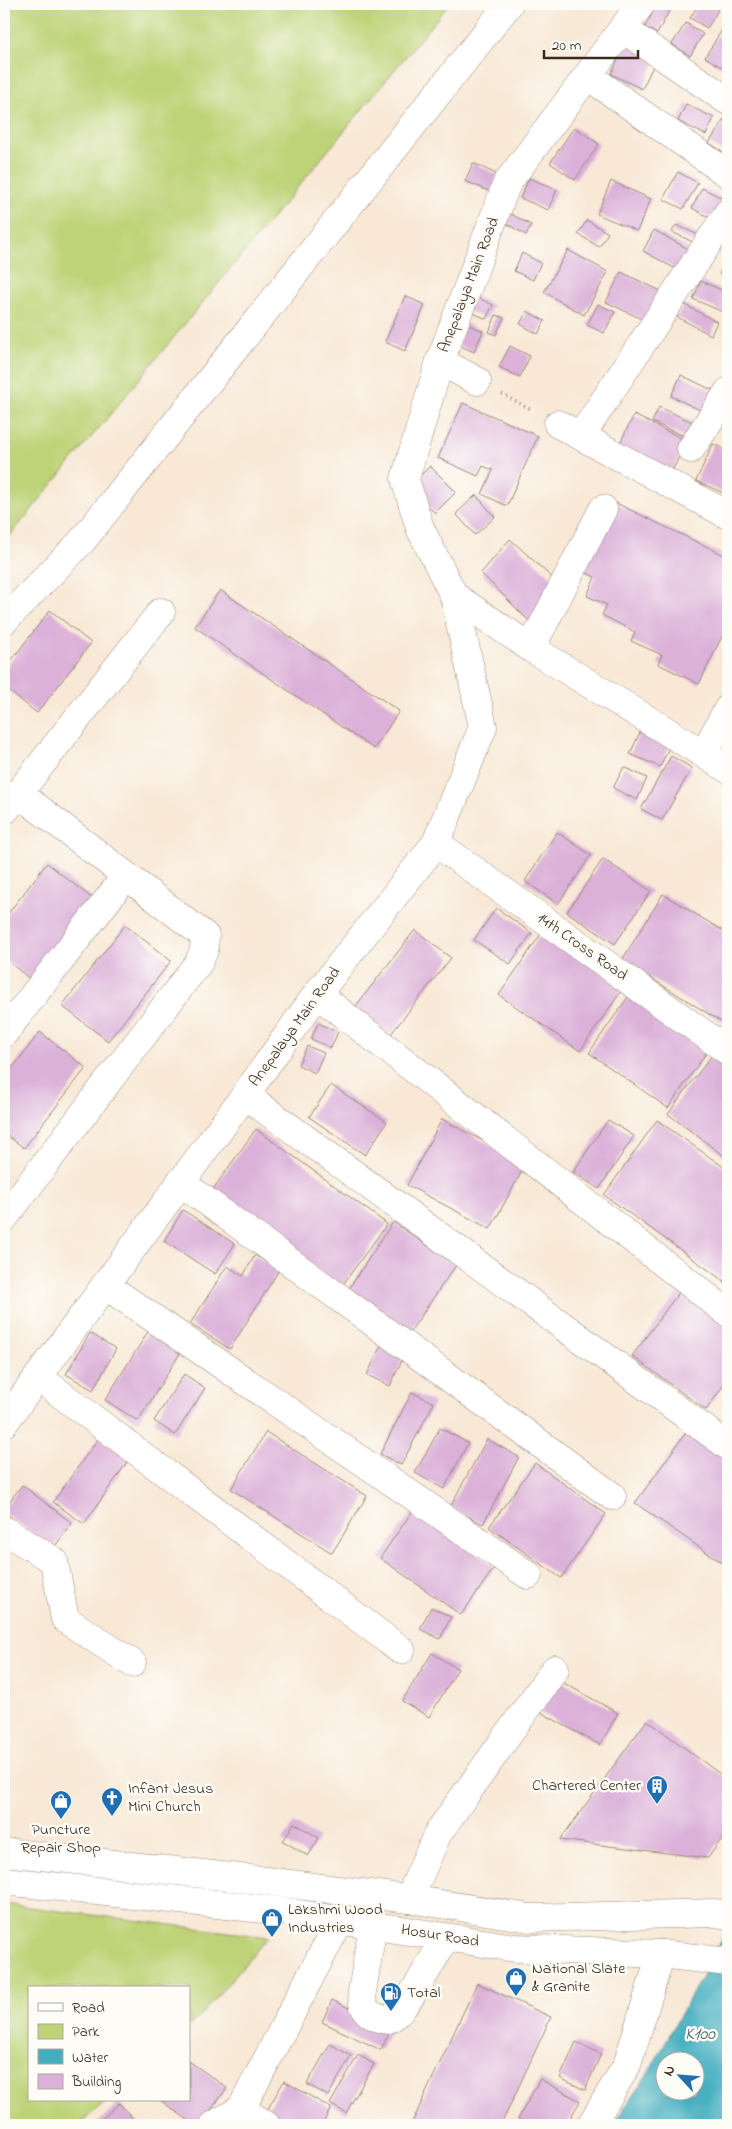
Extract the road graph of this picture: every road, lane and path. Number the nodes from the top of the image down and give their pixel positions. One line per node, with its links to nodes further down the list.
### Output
1 (508, 4): 18 (street)
2 (641, 4): 3 (street, Anepalaya Main Road)
3 (623, 29): 4 (street, Anepalaya Main Road); 5 (street)
4 (588, 76): 6 (street); 8 (street, Anepalaya Main Road)
5 (728, 101)
6 (728, 174)
7 (728, 213): 12 (street)
8 (440, 361): 9 (street); 16 (street, Anepalaya Main Road)
9 (478, 381): 11 (path)
10 (728, 392): 13 (street)
11 (558, 424): 12 (street)
12 (581, 436): 15 (street)
13 (691, 450)
14 (603, 509): 19 (street)
15 (728, 515)
16 (454, 596): 19 (street, Anepalaya Main Road); 24 (street, Anepalaya Main Road)
17 (161, 612): 23 (street)
18 (4, 621)
19 (531, 648): 21 (street, Anepalaya Main Road)
20 (728, 709): 21 (street)
21 (704, 753): 22 (street, Anepalaya Main Road)
22 (728, 769)
23 (8, 801): 25 (street)
24 (436, 843): 26 (street, Anepalaya Main Road); 28 (street, 14th Cross Road)
25 (126, 876): 27 (street); 31 (street)
26 (317, 994): 29 (street, Anepalaya Main Road); 33 (street)
27 (4, 1033)
28 (728, 1051)
29 (245, 1095): 30 (street, Anepalaya Main Road); 36 (street)
30 (180, 1182): 32 (street, Anepalaya Main Road); 37 (street)
31 (4, 1218)
32 (105, 1285): 34 (street, Anepalaya Main Road); 39 (street)
33 (728, 1312)
34 (38, 1377): 35 (street, Anepalaya Main Road); 40 (street)
35 (4, 1422)
36 (728, 1446)
37 (612, 1496)
38 (4, 1530): 41 (street)
39 (528, 1575)
40 (401, 1650)
41 (132, 1662)
42 (555, 1669): 45 (street)
43 (4, 1852): 45 (street, Hosur Road)
44 (4, 1882): 47 (street, Hosur Road)
45 (408, 1899): 46 (street, Hosur Road)
46 (728, 1915)
47 (340, 1920): 48 (street, Hosur Road); 52 (street)
48 (373, 1925): 49 (street, Hosur Road); 49 (street)
49 (446, 1938): 50 (street, Hosur Road)
50 (661, 1954): 51 (street, Hosur Road); 55 (street)
51 (728, 1962)
52 (241, 2109): 53 (street); 54 (street)
53 (214, 2125)
54 (266, 2125)
55 (591, 2125)

